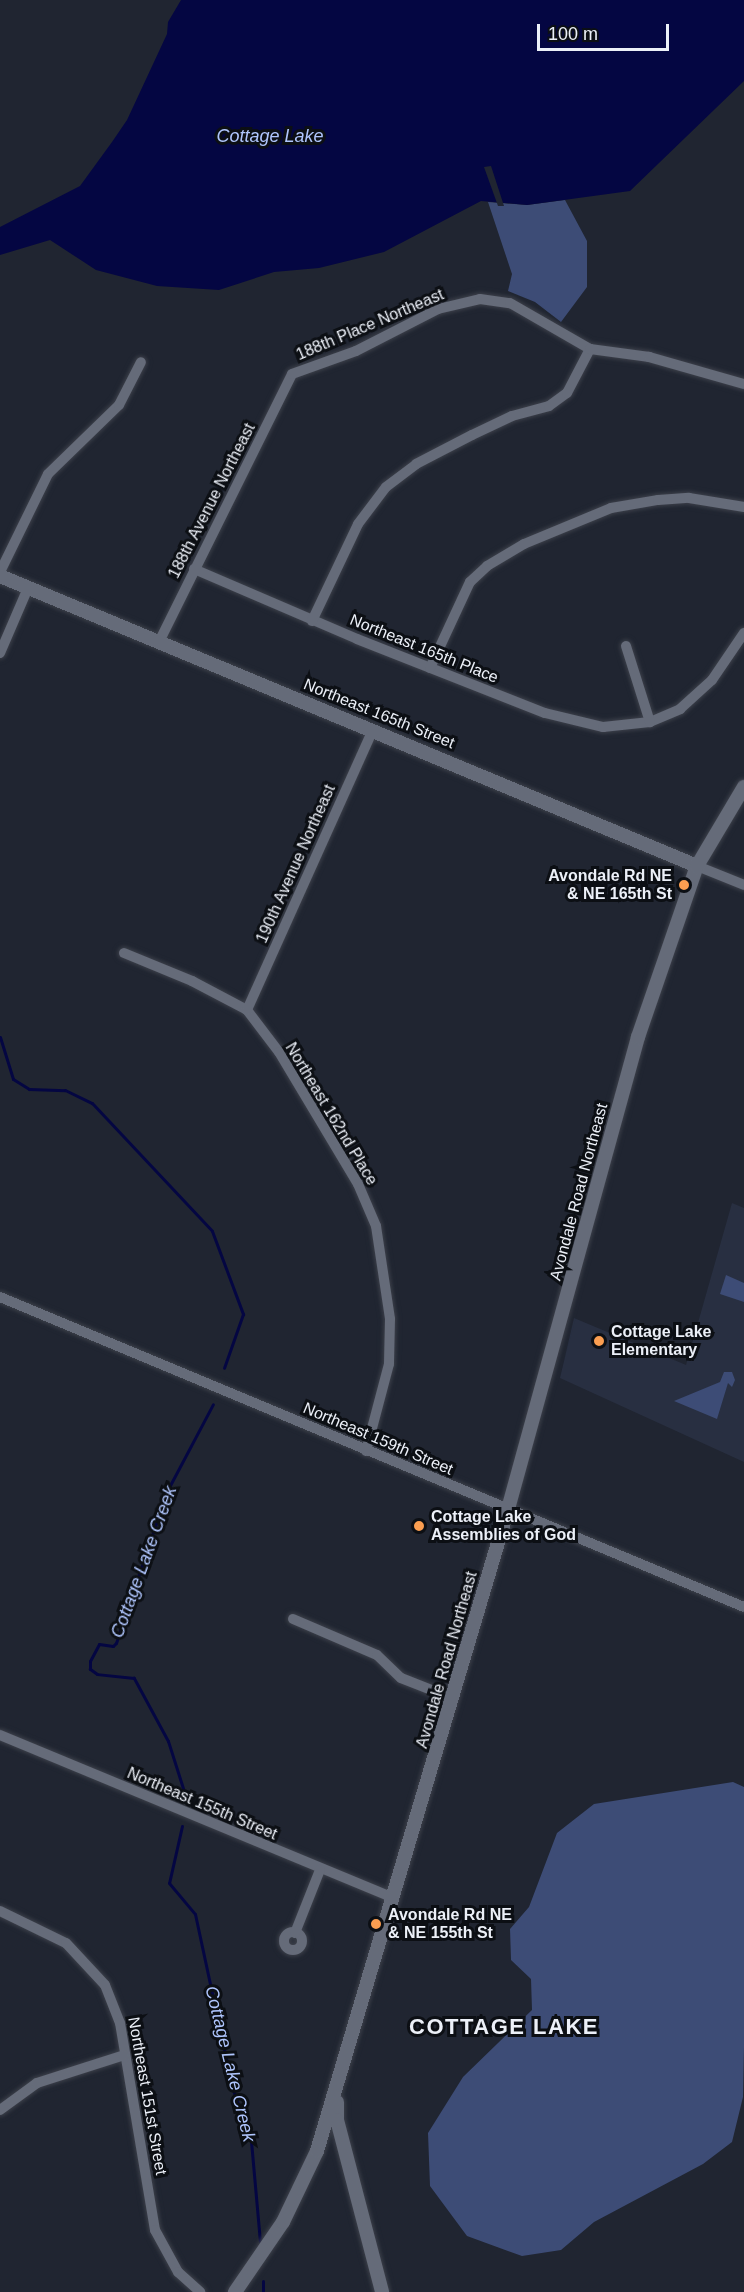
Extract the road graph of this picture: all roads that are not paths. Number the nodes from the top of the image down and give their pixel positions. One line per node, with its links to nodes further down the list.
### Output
1 (590, 349): 3 (street, 188th Place Northeast); 4 (street); 9 (street)
2 (141, 362): 7 (street)
3 (292, 374): 6 (street, 188th Avenue Northeast)
4 (744, 384)
5 (744, 507): 14 (street)
6 (194, 569): 9 (street, Northeast 165th Place); 11 (street, 188th Avenue Northeast)
7 (0, 574): 8 (main road, Northeast 165th Street)
8 (28, 588): 11 (main road, Northeast 165th Street); 13 (street)
9 (312, 621): 14 (street, Northeast 165th Place)
10 (744, 633): 15 (street)
11 (159, 642): 16 (main road, Northeast 165th Street)
12 (626, 646): 15 (street)
13 (0, 653)
14 (430, 668): 15 (street, Northeast 165th Place)
15 (650, 722)
16 (373, 730): 18 (main road, Northeast 165th Street); 21 (street, 190th Avenue Northeast)
17 (744, 788): 18 (main road, Avondale Road Northeast)
18 (697, 866): 19 (street, Northeast 165th Street); 24 (main road, Avondale Road Northeast)
19 (744, 885)
20 (124, 953): 21 (street)
21 (247, 1010): 23 (street, Northeast 162nd Place)
22 (0, 1297): 23 (street, Northeast 159th Street)
23 (366, 1451): 24 (street, Northeast 159th Street)
24 (508, 1509): 25 (street, Northeast 159th Street); 27 (main road, Avondale Road Northeast)
25 (744, 1607)
26 (293, 1619): 27 (street)
27 (452, 1698): 30 (main road, Avondale Road Northeast)
28 (0, 1735): 29 (street, Northeast 155th Street)
29 (320, 1870): 30 (street, Northeast 155th Street); 32 (street)
30 (394, 1898): 34 (main road, Avondale Road Northeast)
31 (0, 1911): 33 (street, Northeast 151st Street)
32 (295, 1933)
33 (124, 2055): 35 (street); 36 (street, Northeast 151st Street)
34 (336, 2093): 37 (main road, Avondale Road Northeast); 38 (main road)
35 (0, 2110)
36 (200, 2292)
37 (235, 2292)
38 (382, 2292)

